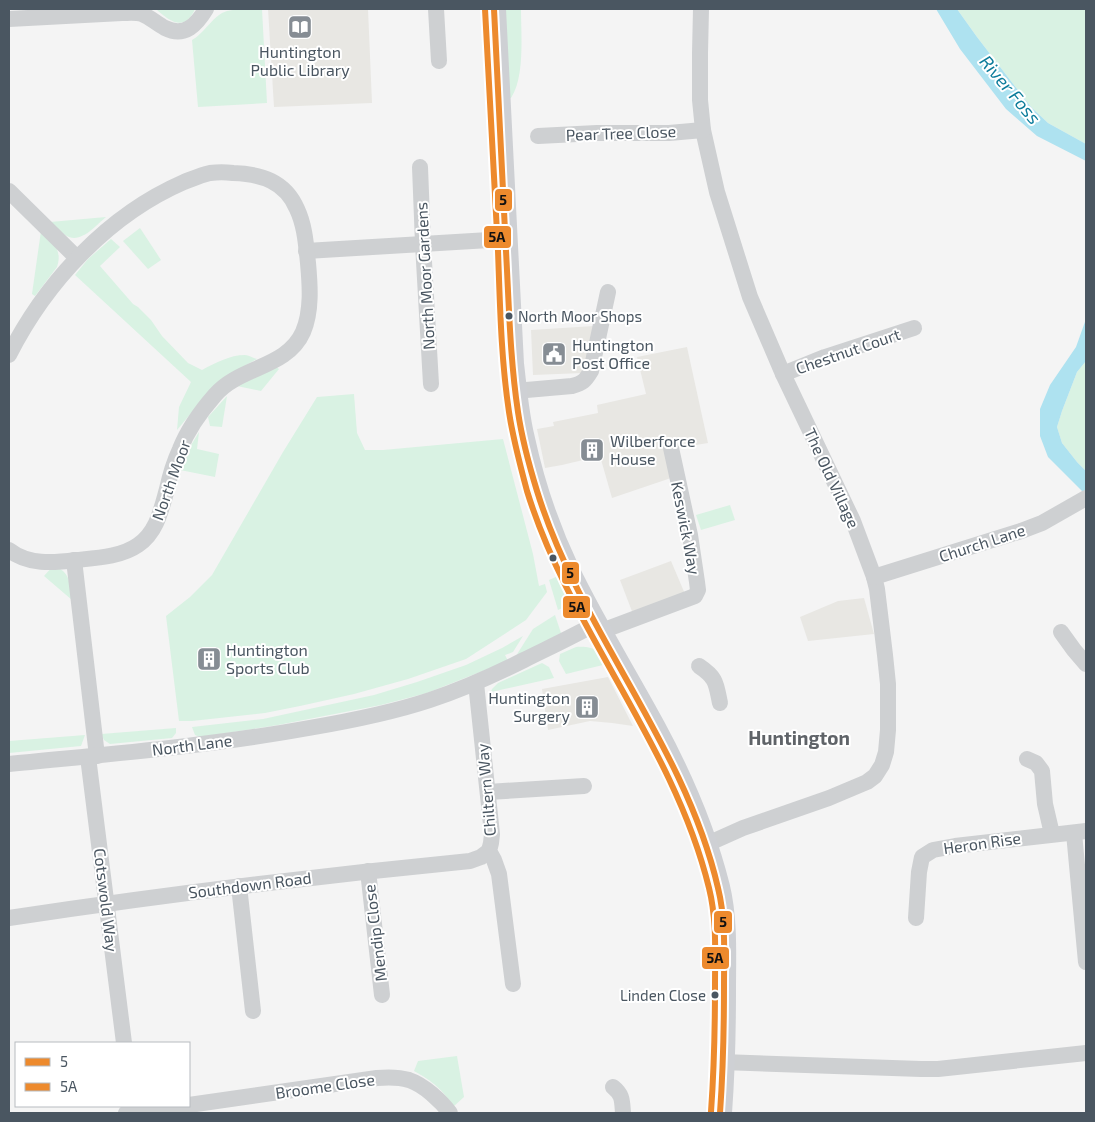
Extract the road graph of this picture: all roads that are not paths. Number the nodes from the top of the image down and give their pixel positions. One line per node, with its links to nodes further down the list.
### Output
1 (206, 9): 5 (street)
2 (436, 9): 6 (street)
3 (494, 9): 11 (street)
4 (701, 9): 7 (street, The Old Village)
5 (9, 19)
6 (439, 61)
7 (704, 130): 8 (street, Pear Tree Close); 18 (street, The Old Village)
8 (538, 136)
9 (420, 167): 12 (street, North Moor Gardens)
10 (9, 191): 14 (street)
11 (506, 239): 12 (street); 20 (street)
12 (422, 244): 13 (street); 19 (street, North Moor Gardens)
13 (306, 251): 14 (street, North Moor); 24 (street, North Moor)
14 (77, 258): 17 (street, North Moor)
15 (608, 292): 20 (street)
16 (914, 328): 18 (street, Chestnut Court)
17 (9, 355)
18 (783, 374): 25 (street, The Old Village)
19 (431, 384)
20 (515, 391): 26 (street)
21 (670, 448): 26 (street, Keswick Way)
22 (1086, 498): 25 (street, Church Lane)
23 (9, 550): 24 (street, North Moor)
24 (74, 560): 32 (street)
25 (874, 577): 39 (street, The Old Village)
26 (597, 628): 30 (street, North Lane); 39 (street)
27 (1061, 632): 28 (street)
28 (1086, 664)
29 (700, 666): 31 (street)
30 (476, 683): 32 (street, North Lane); 36 (street, Chiltern Way)
31 (720, 703)
32 (93, 756): 34 (street, North Lane); 43 (street, Cotswold Way)
33 (1027, 759): 38 (street)
34 (9, 764)
35 (584, 786): 36 (street)
36 (488, 792): 40 (street, Chiltern Way)
37 (1080, 832): 38 (street, Heron Rise); 46 (street)
38 (1052, 834): 45 (street, Heron Rise)
39 (705, 844): 52 (street)
40 (489, 851): 41 (street, Southdown Road); 47 (street, Chiltern Way)
41 (368, 871): 42 (street, Southdown Road); 48 (street, Mendip Close)
42 (239, 886): 43 (street, Southdown Road); 49 (street)
43 (107, 904): 44 (street, Southdown Road); 50 (street, Cotswold Way)
44 (9, 918)
45 (916, 918)
46 (1086, 962)
47 (513, 984)
48 (382, 995)
49 (254, 1011)
50 (124, 1042)
51 (1086, 1053): 52 (street)
52 (722, 1062): 59 (street)
53 (613, 1087): 58 (street)
54 (190, 1105): 57 (street, Broome Close)
55 (172, 1107): 56 (street)
56 (131, 1111)
57 (450, 1113)
58 (623, 1113)
59 (720, 1113)

